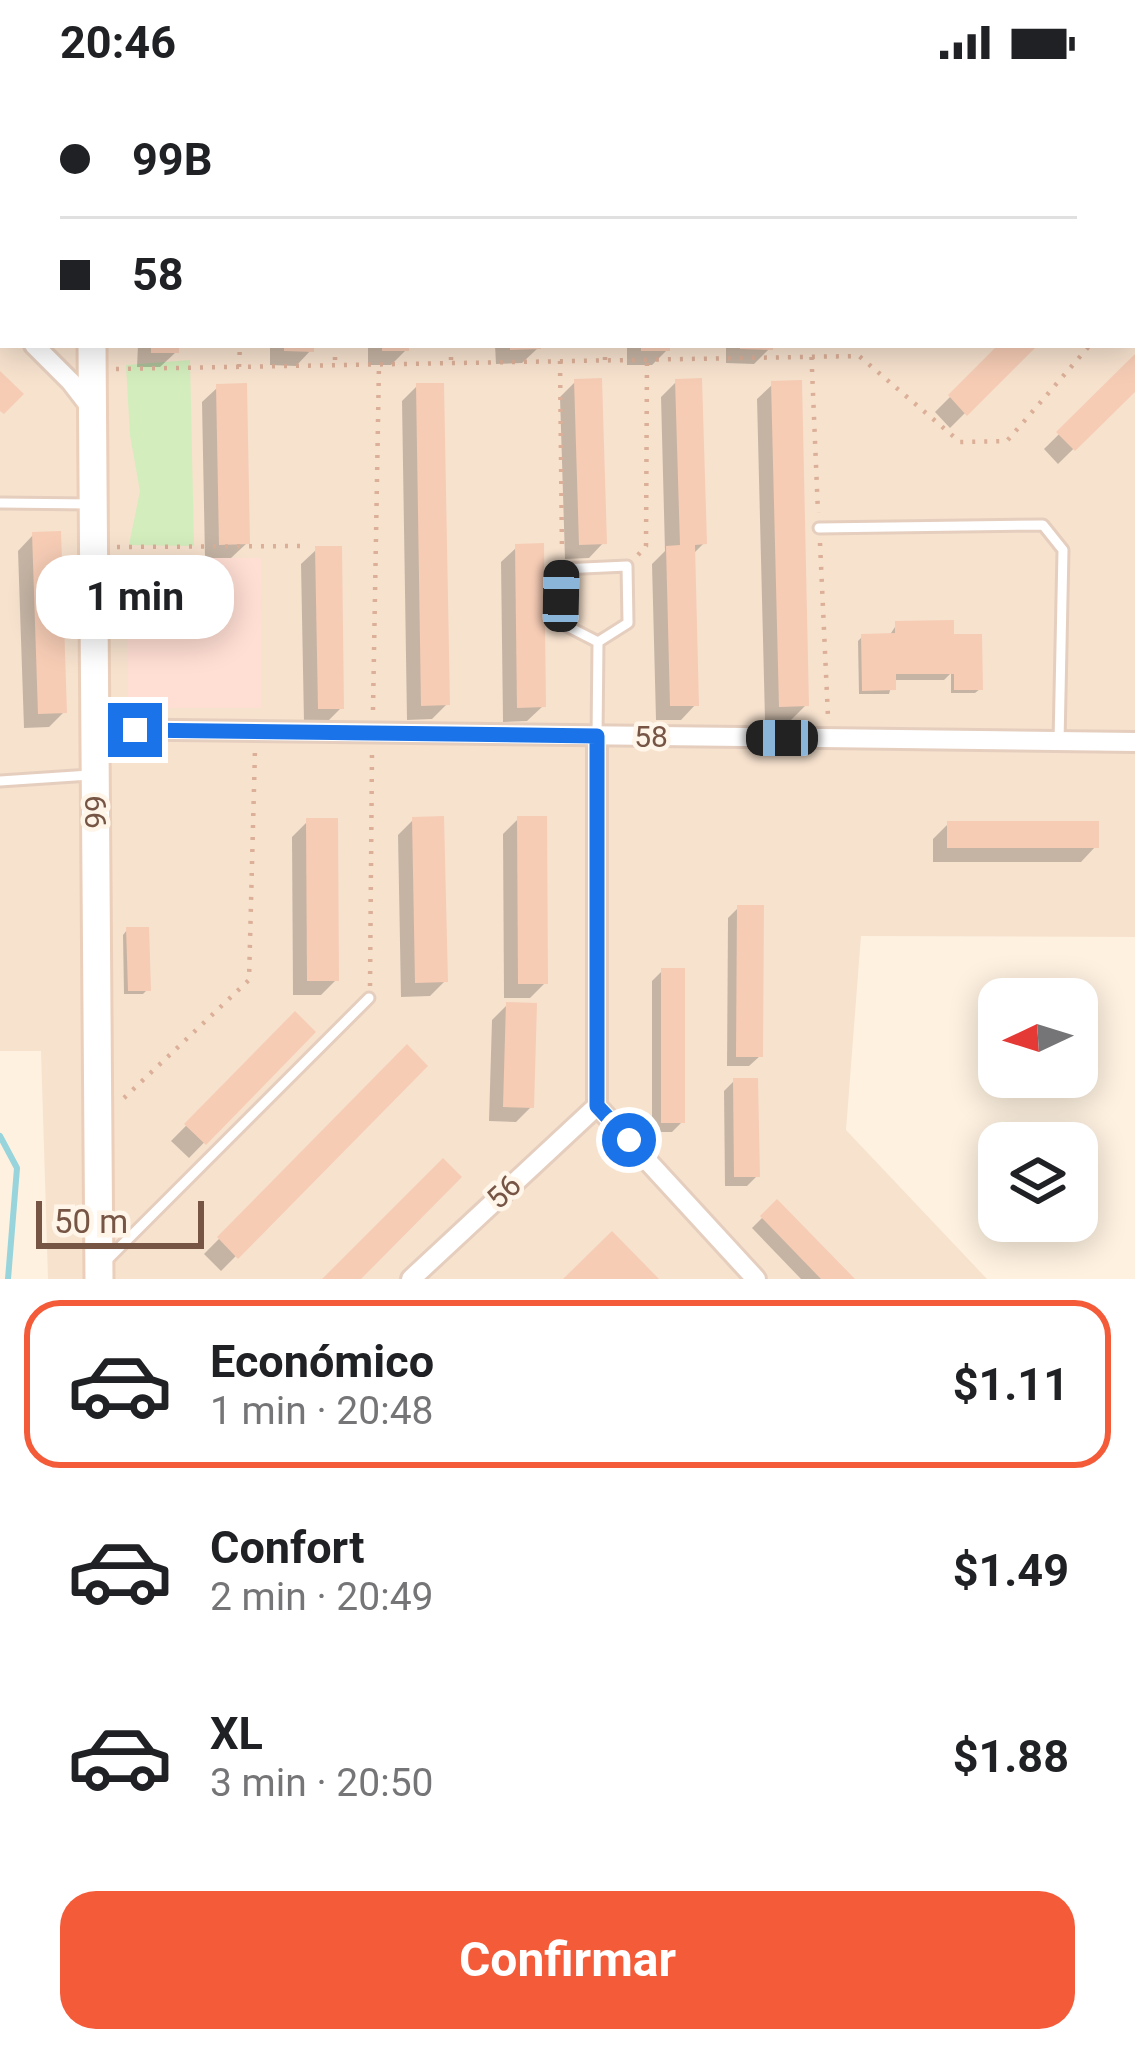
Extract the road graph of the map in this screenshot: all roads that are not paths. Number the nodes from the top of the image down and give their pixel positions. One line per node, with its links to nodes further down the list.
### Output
1 (37, 348): 3 (street)
2 (92, 357): 3 (street, 99)
3 (92, 411): 5 (street, 99)
4 (0, 503): 5 (lane)
5 (93, 504): 8 (street, 99)
6 (819, 528): 10 (lane)
7 (598, 642): 7 (lane); 9 (lane)
8 (95, 730): 9 (street, 58); 12 (street, 99)
9 (597, 736): 10 (street, 58); 15 (street)
10 (1060, 742): 11 (street, 58)
11 (1135, 742)
12 (95, 774): 13 (lane); 16 (street, 99)
13 (0, 781)
14 (370, 998): 16 (lane)
15 (597, 1106): 17 (street, 56); 18 (street)
16 (99, 1273)
17 (411, 1279)
18 (756, 1279)

